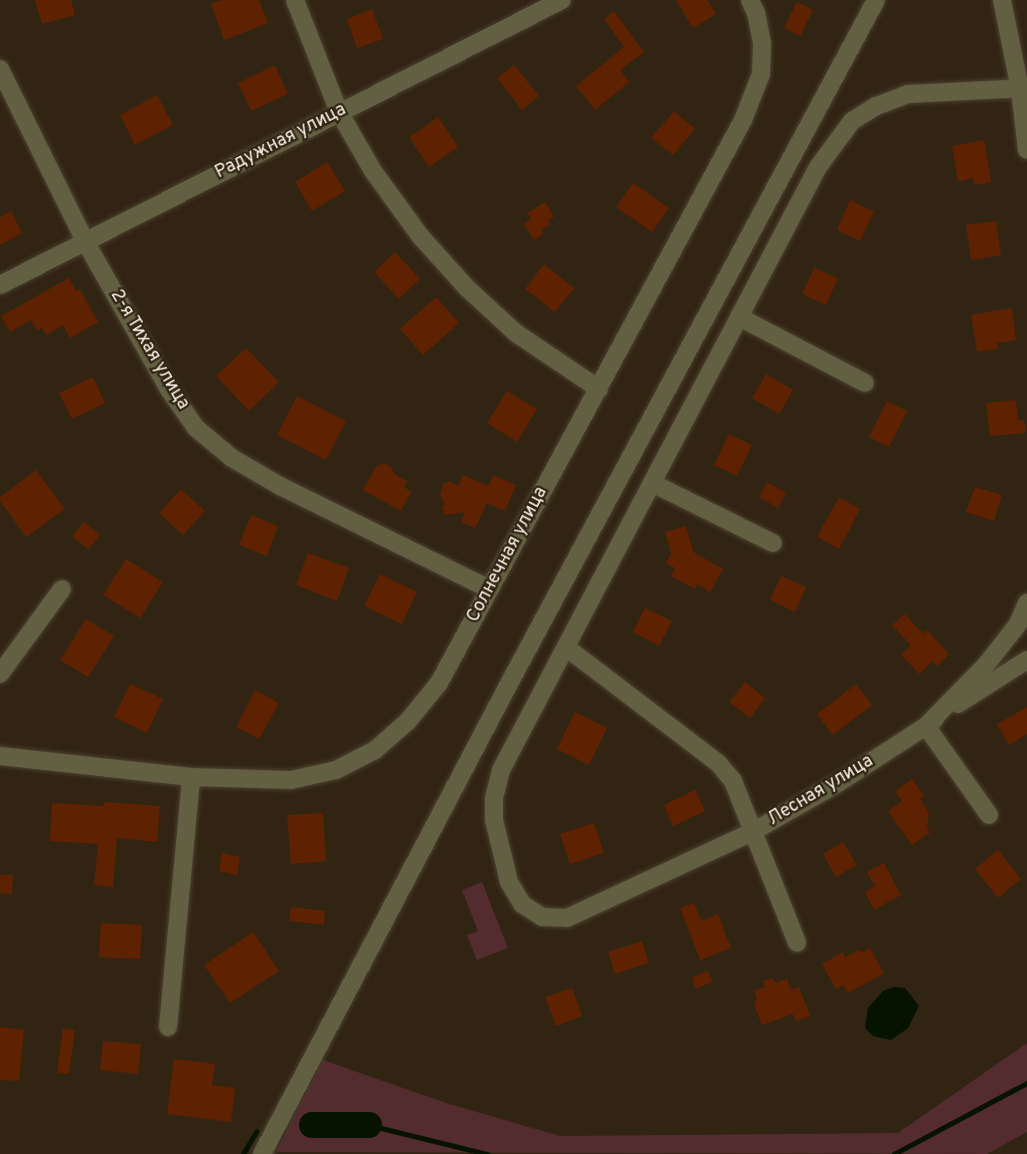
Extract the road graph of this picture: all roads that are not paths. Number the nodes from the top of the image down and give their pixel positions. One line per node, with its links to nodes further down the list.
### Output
1 (295, 0): 9 (street)
2 (562, 0): 9 (street, Радужная улица)
3 (750, 0): 15 (street, Солнечная улица)
4 (876, 0): 31 (street)
5 (1002, 0): 7 (street)
6 (0, 69): 8 (street, 2-я Тихая улица)
7 (1024, 88): 10 (street); 13 (street)
8 (8, 104): 11 (street, 2-я Тихая улица)
9 (339, 112): 11 (street, Радужная улица); 15 (street)
10 (1027, 150)
11 (85, 241): 12 (street, Радужная улица); 19 (street, 2-я Тихая улица)
12 (0, 285)
13 (739, 317): 14 (street); 16 (street)
14 (865, 384)
15 (598, 389): 19 (street, Солнечная улица)
16 (652, 483): 17 (street); 21 (street)
17 (773, 543)
18 (62, 589): 23 (street)
19 (489, 589): 26 (street, Солнечная улица)
20 (1027, 603): 24 (street, Лесная улица)
21 (567, 648): 28 (street); 28 (street, Лесная улица)
22 (1027, 660): 24 (street)
23 (0, 674)
24 (926, 726): 27 (street); 28 (street, Лесная улица)
25 (0, 756): 26 (street, Солнечная улица)
26 (191, 777): 30 (street)
27 (989, 815)
28 (754, 831): 29 (street)
29 (797, 943)
30 (168, 1027)
31 (262, 1154)

